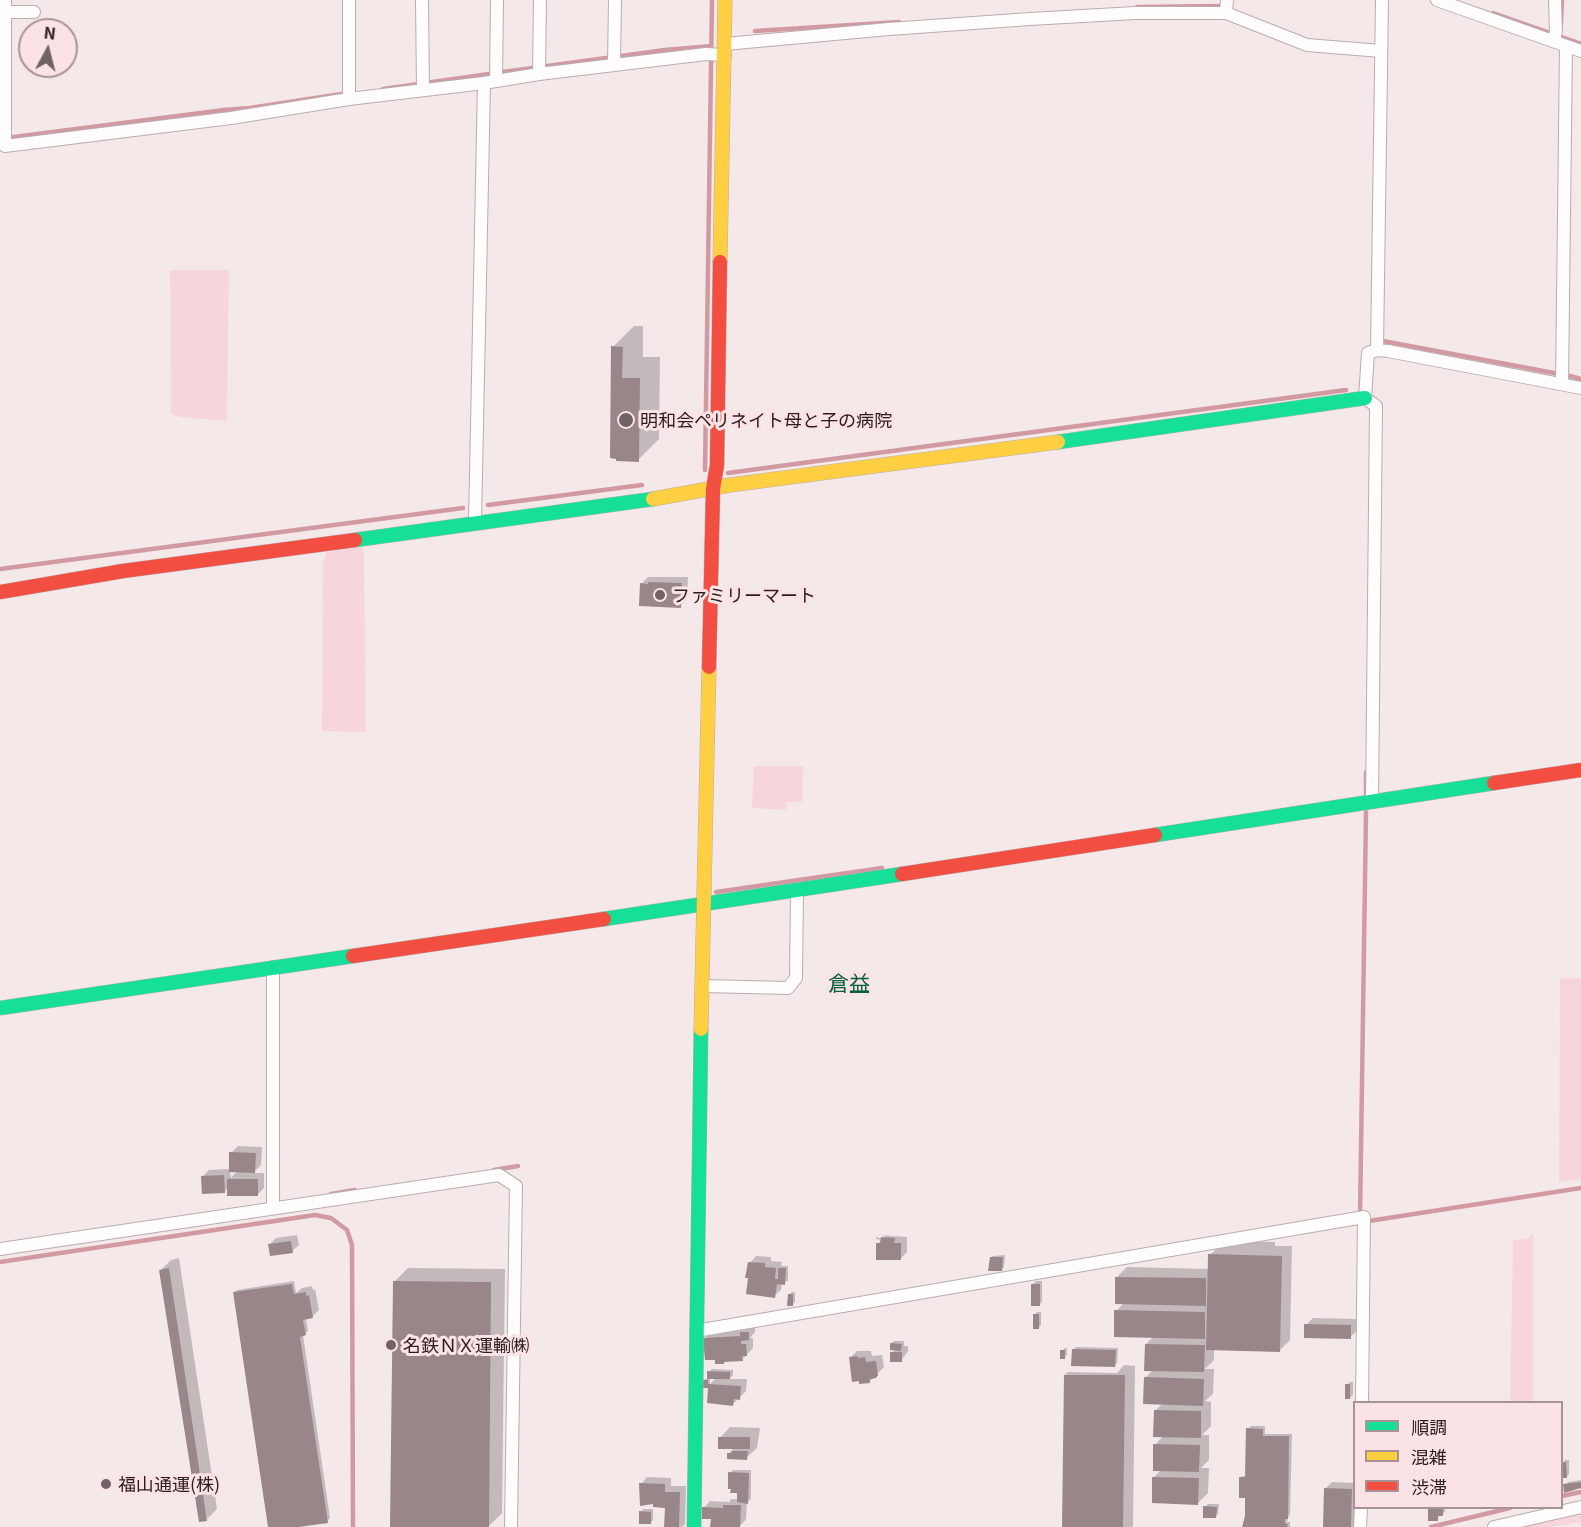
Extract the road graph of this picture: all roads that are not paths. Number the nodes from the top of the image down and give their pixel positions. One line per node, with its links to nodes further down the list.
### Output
1 (349, 0): 21 (street)
2 (422, 0): 20 (street)
3 (497, 0): 19 (street)
4 (540, 0): 18 (street)
5 (615, 0): 17 (street)
6 (725, 0): 16 (street)
7 (1382, 0): 14 (street)
8 (1437, 0): 13 (street)
9 (1555, 0): 13 (street)
10 (5, 6): 12 (street); 22 (street)
11 (1226, 6): 14 (street); 16 (street)
12 (34, 12)
13 (1557, 39): 15 (street); 24 (street)
14 (1381, 51): 23 (street)
15 (1581, 51)
16 (718, 52): 17 (street); 27 (street)
17 (614, 59): 18 (street)
18 (540, 69): 19 (street)
19 (490, 82): 20 (street); 28 (street)
20 (423, 85): 21 (street)
21 (349, 94): 22 (street)
22 (4, 143)
23 (1377, 350): 24 (street); 26 (street)
24 (1562, 384): 25 (street)
25 (1581, 388)
26 (1365, 398): 27 (street); 31 (street)
27 (713, 489): 28 (street); 33 (street)
28 (475, 523): 29 (street)
29 (0, 592)
30 (1581, 770): 31 (street)
31 (1372, 801): 32 (street)
32 (797, 890): 33 (street); 35 (street)
33 (700, 904): 34 (street); 35 (street)
34 (273, 967): 36 (street); 37 (street)
35 (703, 986): 39 (street)
36 (0, 1008)
37 (273, 1208): 38 (street); 43 (street)
38 (0, 1249)
39 (696, 1331): 40 (street); 44 (street)
40 (1362, 1401)
41 (1581, 1507): 46 (street)
42 (1361, 1509): 45 (street)
43 (511, 1527)
44 (694, 1527)
45 (1360, 1527)
46 (1494, 1527)

